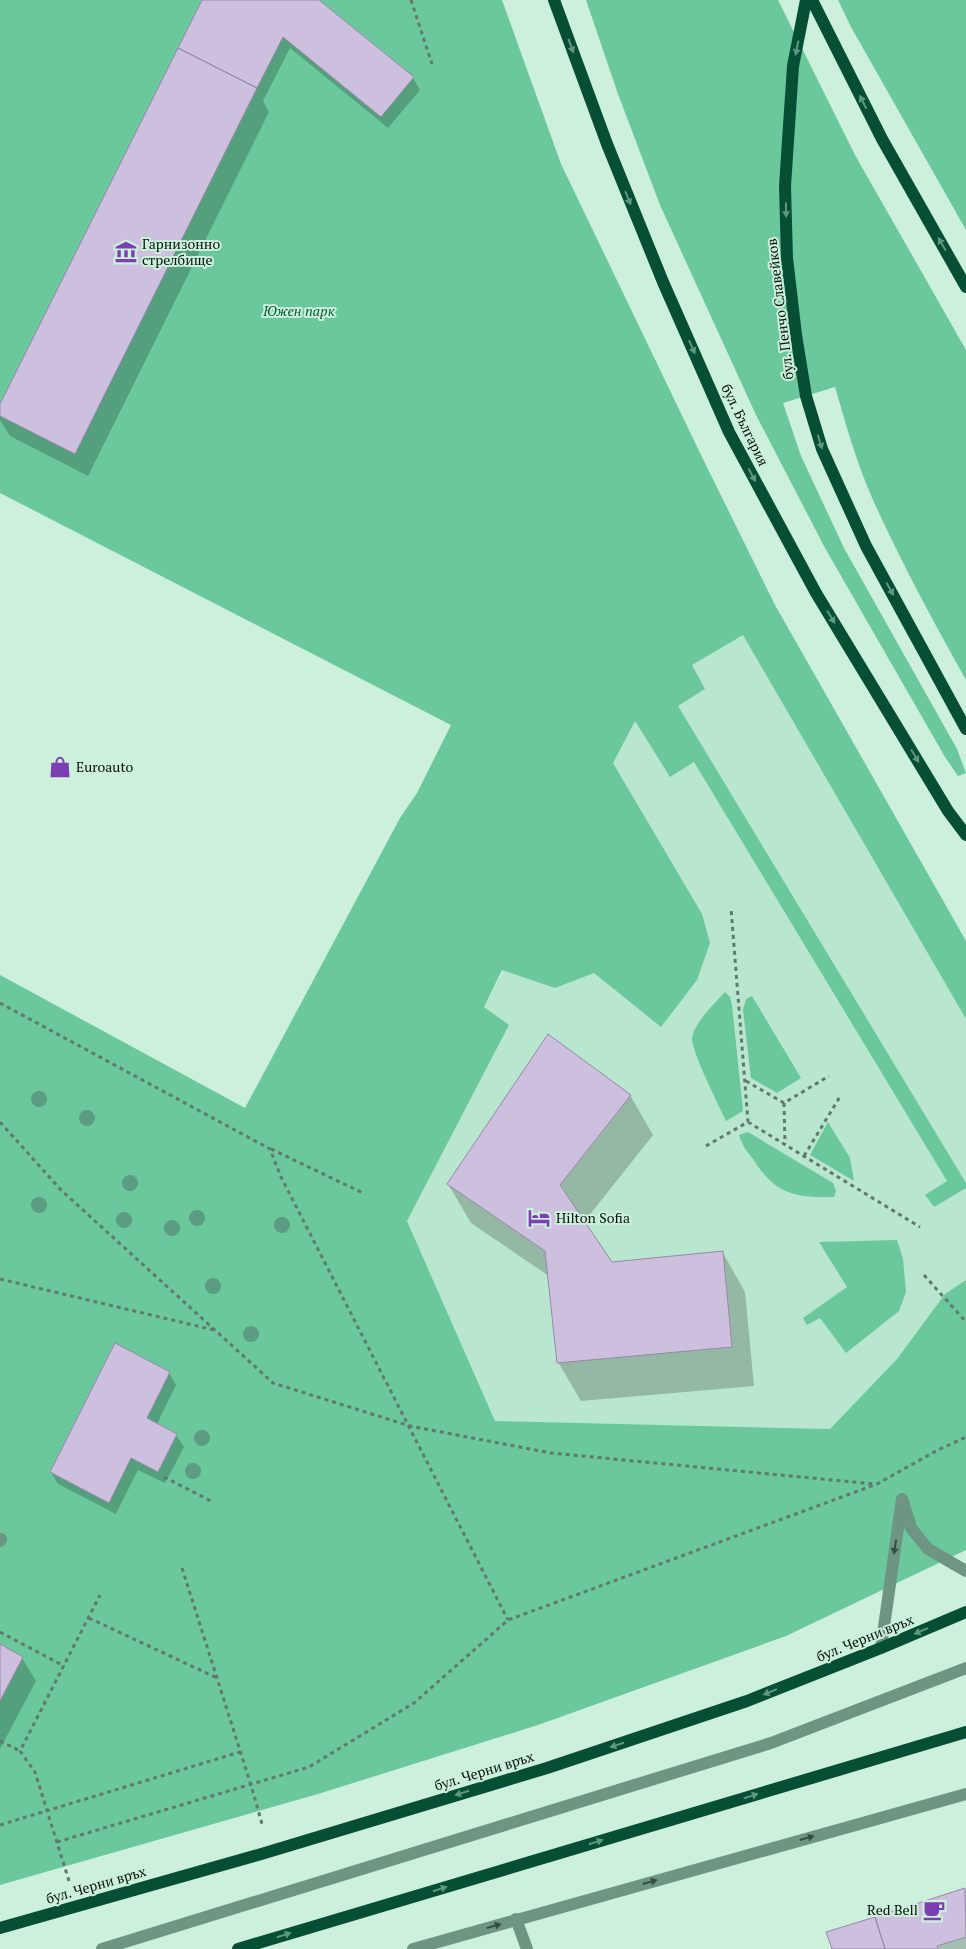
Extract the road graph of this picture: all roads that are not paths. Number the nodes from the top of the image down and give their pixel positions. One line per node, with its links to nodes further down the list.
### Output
1 (554, 0): 6 (main road, бул. България, one-way to 6)
2 (806, 0): 5 (main road, бул. Пенчо Славейков, one-way to 5)
3 (812, 0): 4 (main road, one-way to 3)
4 (966, 286)
5 (966, 729)
6 (966, 836)
7 (966, 1571): 9 (street, one-way to 9)
8 (966, 1612): 9 (main road, бул. Черни връх, one-way to 9)
9 (881, 1648): 14 (main road, бул. Черни връх, one-way to 14)
10 (966, 1668): 15 (street)
11 (966, 1732): 16 (main road, one-way to 11)
12 (966, 1794): 13 (street, one-way to 12)
13 (516, 1920): 17 (street, one-way to 13); 18 (street)
14 (0, 1928)
15 (102, 1949)
16 (238, 1949)
17 (413, 1949)
18 (527, 1949)

